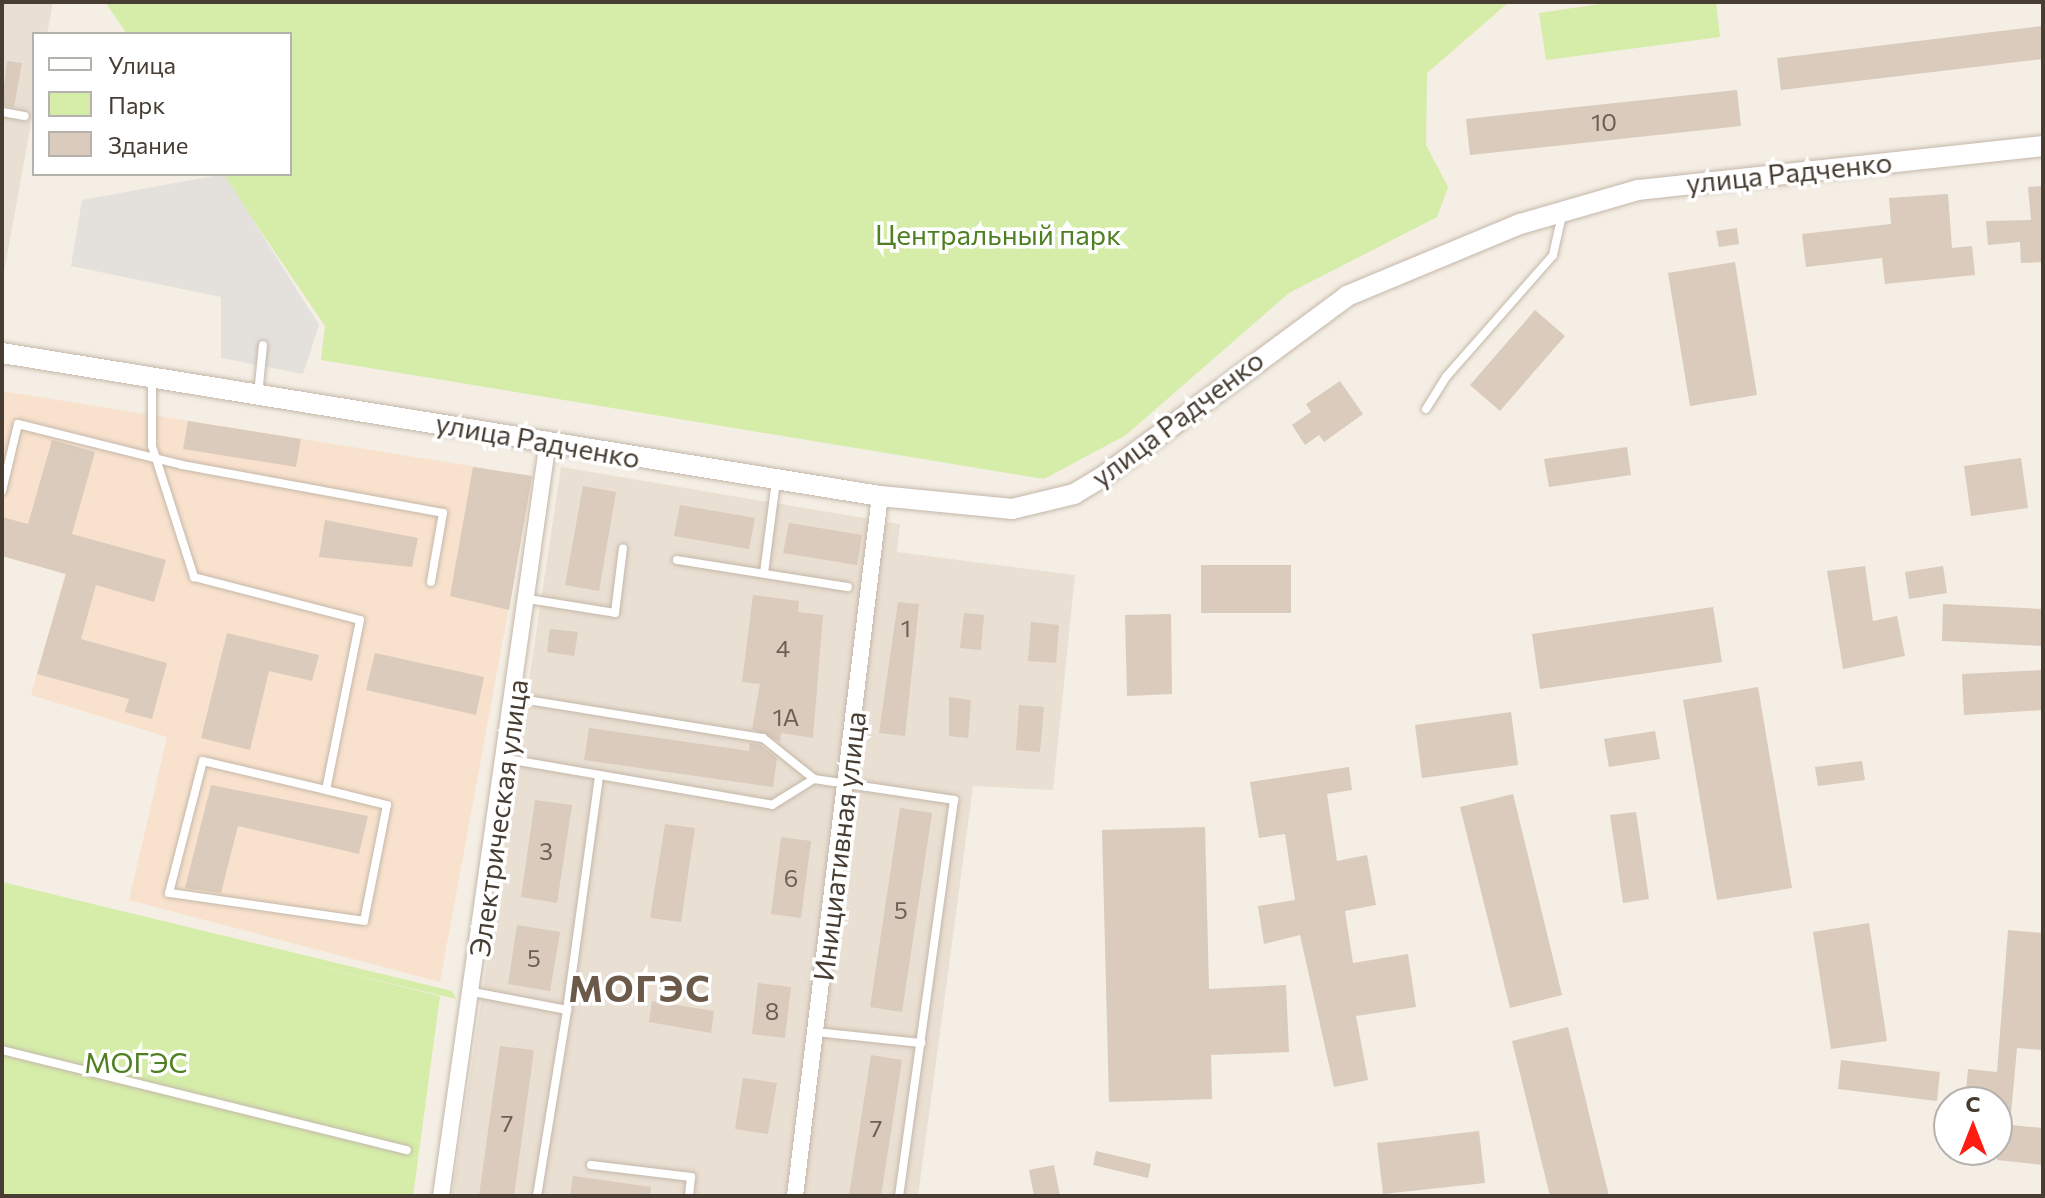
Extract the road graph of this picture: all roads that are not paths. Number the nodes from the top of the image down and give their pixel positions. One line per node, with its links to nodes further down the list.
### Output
1 (2, 112): 2 (lane)
2 (25, 116)
3 (2043, 146): 4 (street, улица Радченко)
4 (1562, 210): 9 (lane); 14 (street, улица Радченко)
5 (263, 345): 8 (lane)
6 (2, 353): 7 (street, улица Радченко)
7 (152, 380): 8 (street, улица Радченко); 11 (lane)
8 (258, 396): 10 (street, улица Радченко)
9 (1426, 409)
10 (548, 440): 12 (street, улица Радченко); 20 (street, Электрическая улица)
11 (154, 452): 13 (lane); 18 (lane); 26 (lane)
12 (776, 480): 14 (street, улица Радченко); 17 (lane)
13 (2, 491)
14 (880, 496): 25 (street, Инициативная улица)
15 (623, 548): 20 (lane)
16 (677, 560): 17 (lane)
17 (764, 573): 19 (lane)
18 (431, 582)
19 (848, 587)
20 (528, 599): 21 (street, Электрическая улица)
21 (515, 698): 22 (street, Электрическая улица); 24 (lane)
22 (507, 759): 23 (lane); 27 (street, Электрическая улица)
23 (599, 777): 24 (lane); 28 (lane)
24 (814, 779): 25 (lane)
25 (848, 783): 29 (street, Инициативная улица); 30 (lane)
26 (326, 790): 26 (lane)
27 (473, 992): 28 (lane); 34 (street, Электрическая улица)
28 (567, 1010): 35 (lane)
29 (815, 1032): 30 (lane); 37 (street, Инициативная улица)
30 (921, 1043): 38 (lane)
31 (2, 1050): 32 (lane)
32 (407, 1150)
33 (591, 1165): 36 (lane)
34 (441, 1196)
35 (537, 1196)
36 (689, 1196)
37 (795, 1196)
38 (899, 1196)

